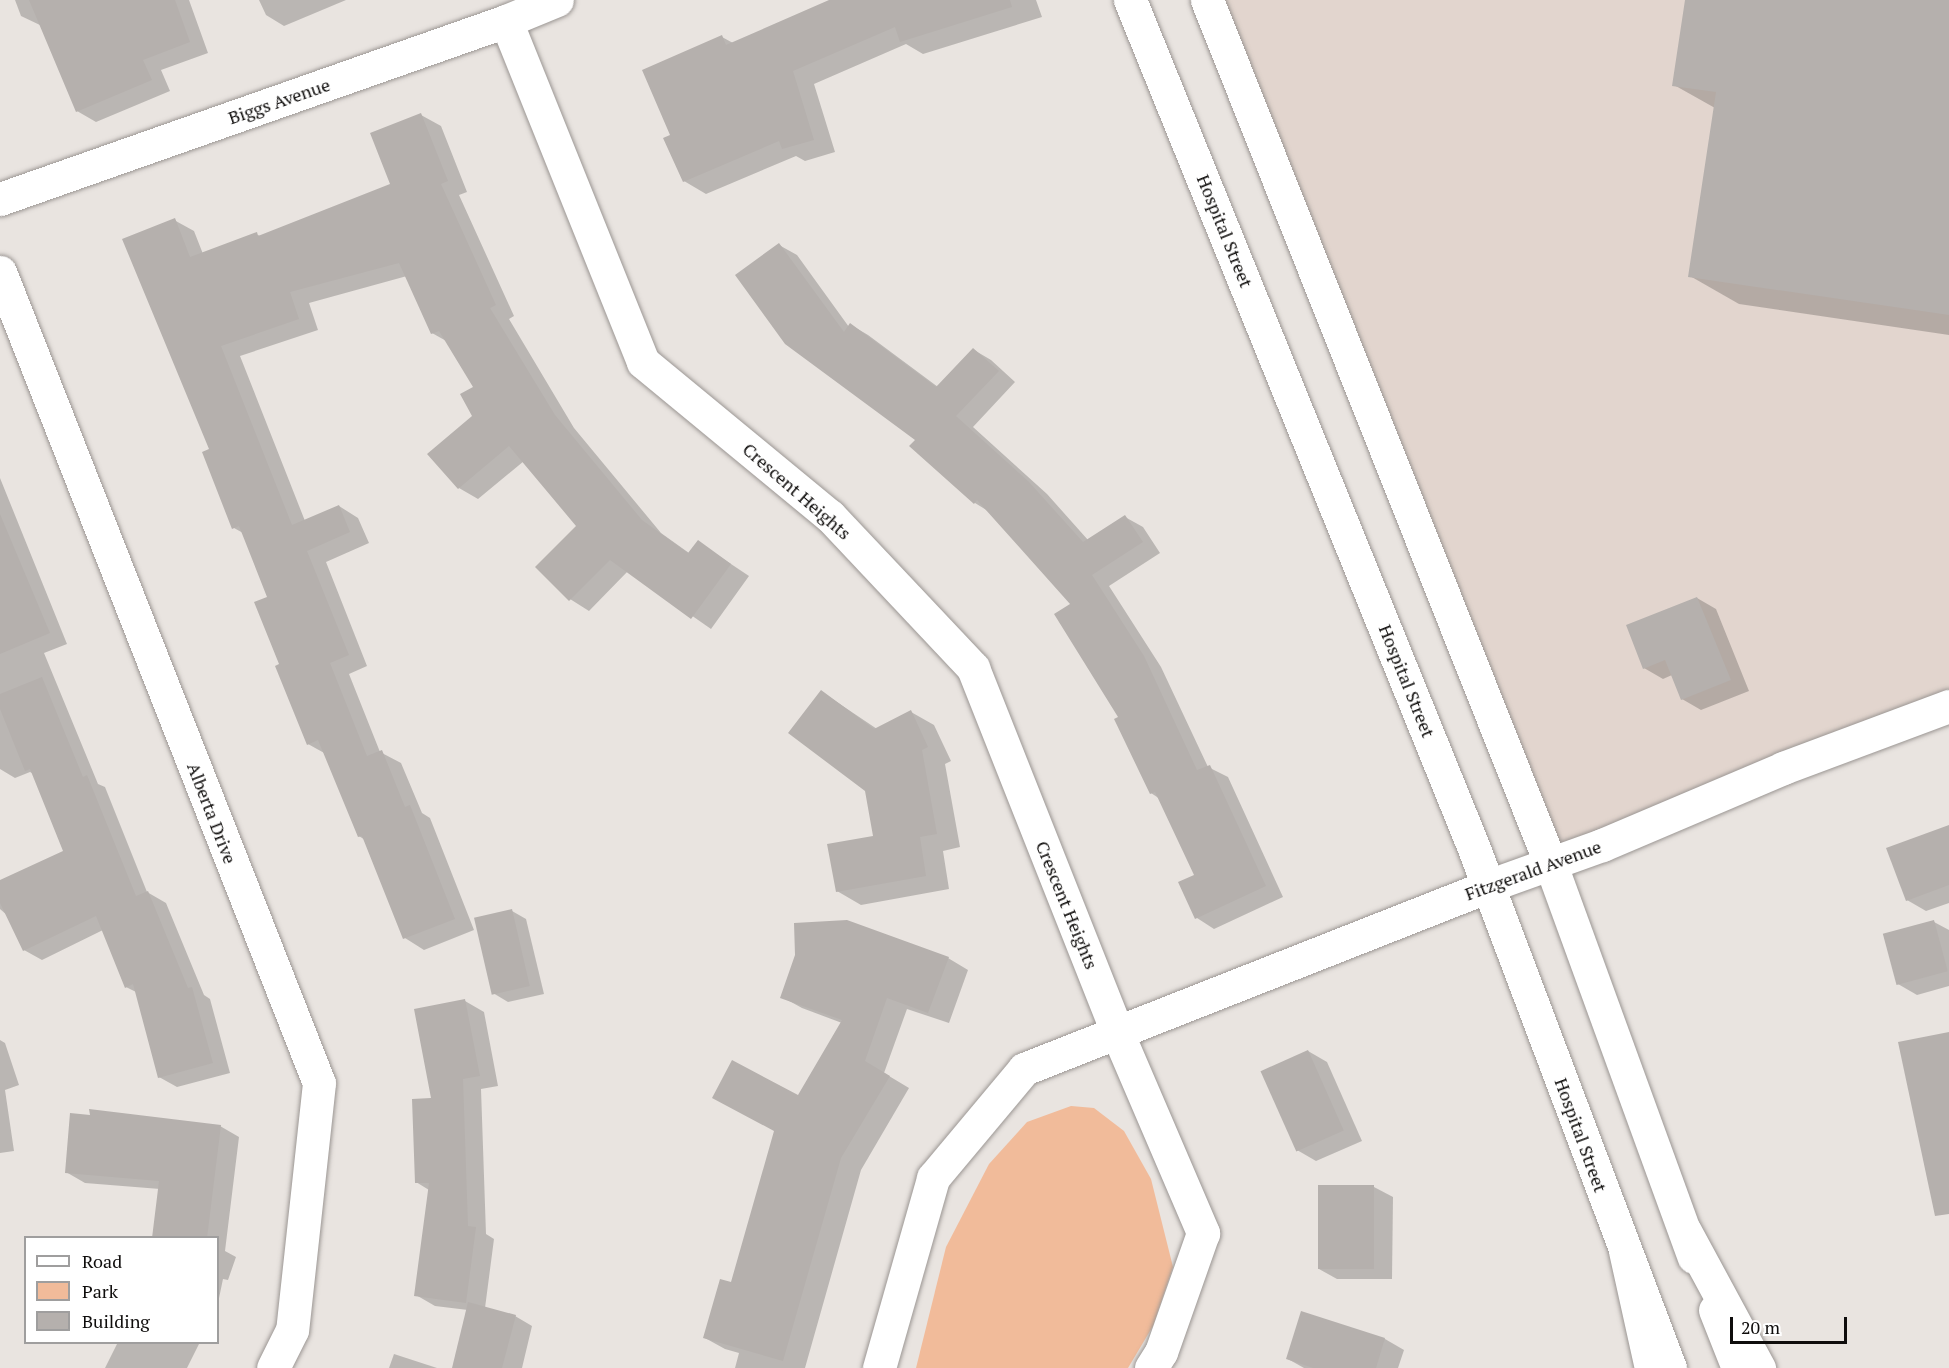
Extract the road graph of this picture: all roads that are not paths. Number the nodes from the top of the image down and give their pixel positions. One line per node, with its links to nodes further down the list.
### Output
1 (557, 0): 4 (main road, Biggs Avenue)
2 (1130, 0): 9 (main road, Hospital Street)
3 (1207, 0): 8 (main road)
4 (506, 21): 5 (main road, Biggs Avenue); 10 (main road, Crescent Heights)
5 (0, 199)
6 (0, 272): 13 (main road, Alberta Drive)
7 (1949, 706): 8 (main road, Fitzgerald Avenue)
8 (1551, 865): 9 (main road, Fitzgerald Avenue); 11 (main road)
9 (1488, 886): 10 (main road, Fitzgerald Avenue); 12 (main road, Hospital Street)
10 (1117, 1032): 14 (main road); 15 (main road, Crescent Heights)
11 (1684, 1232): 18 (main road); 19 (main road)
12 (1625, 1251): 16 (main road); 17 (main road, Hospital Street)
13 (273, 1368)
14 (879, 1368)
15 (1151, 1368)
16 (1651, 1368)
17 (1670, 1368)
18 (1738, 1368)
19 (1759, 1368)

